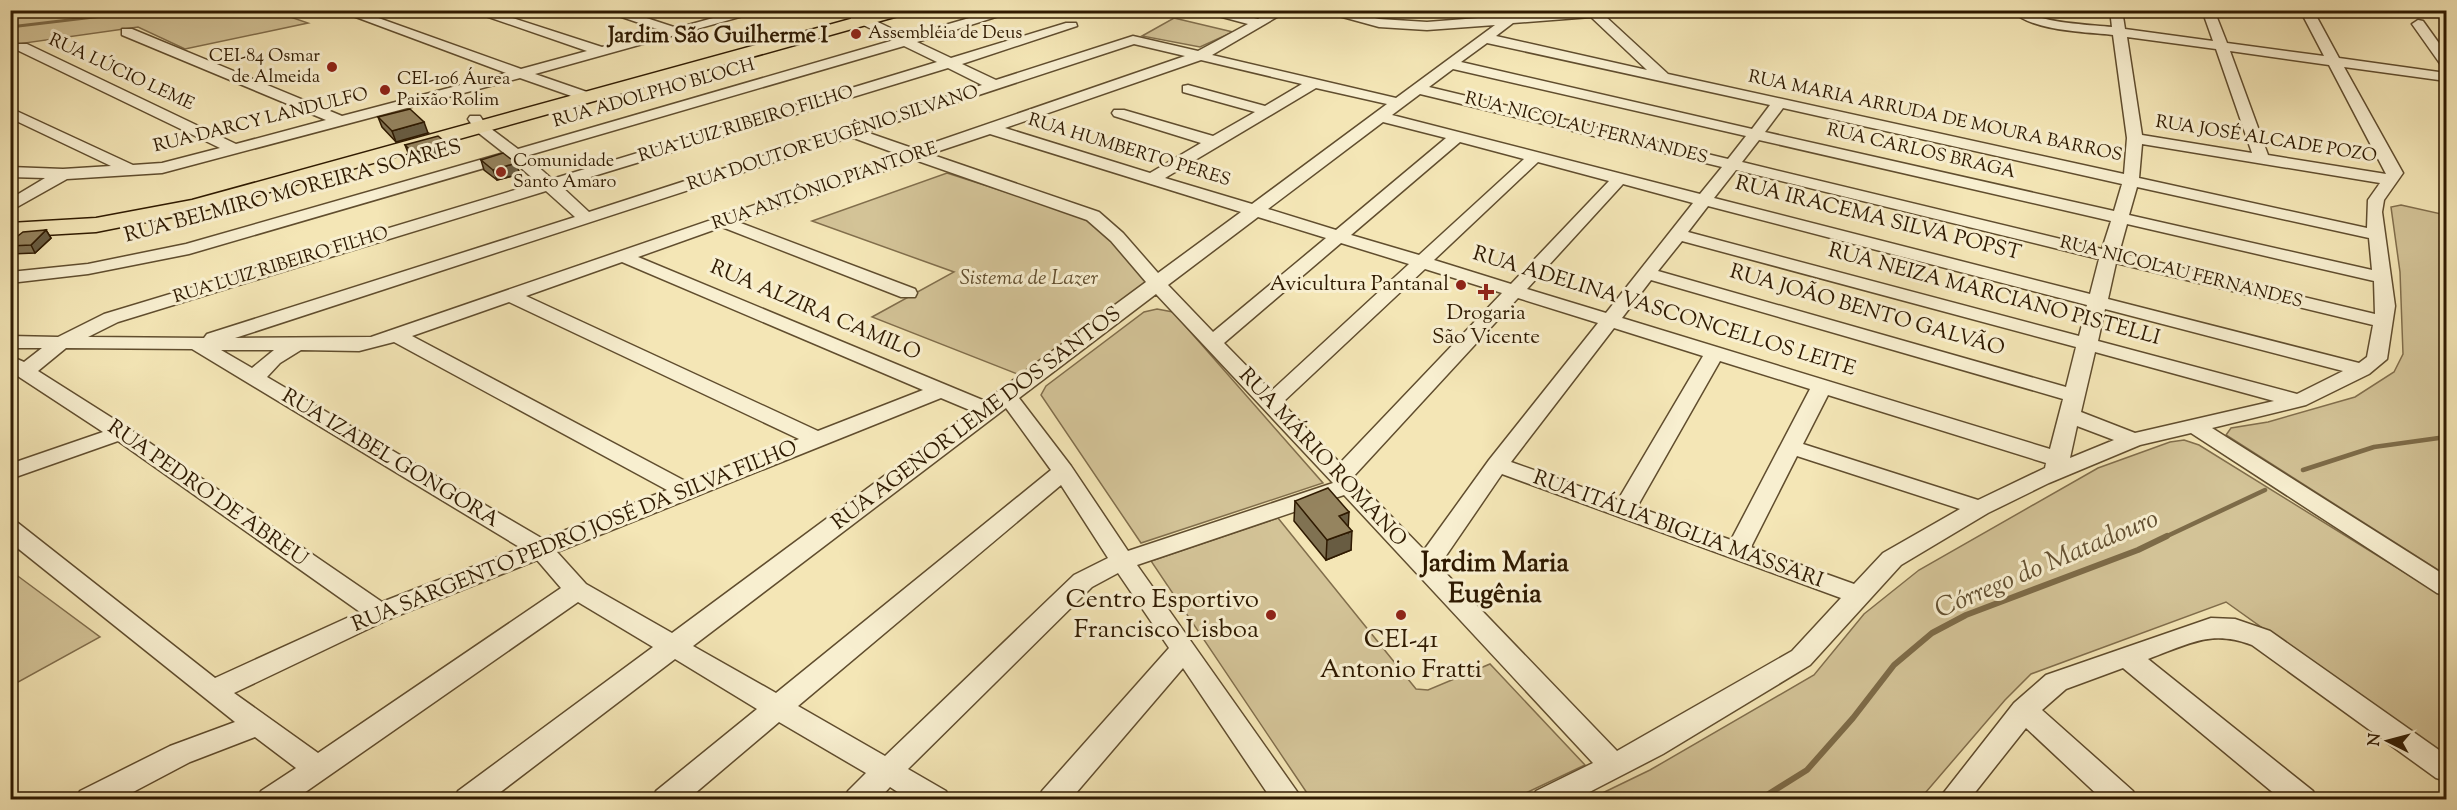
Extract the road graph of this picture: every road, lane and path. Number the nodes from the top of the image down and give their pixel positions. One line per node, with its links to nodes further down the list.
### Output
1 (342, 10): 35 (street)
2 (474, 10): 29 (street)
3 (607, 10): 23 (street)
4 (903, 10): 16 (main road)
5 (1012, 10): 26 (street, RUA ADOLPHO BLOCH)
6 (1202, 10): 18 (street)
7 (1283, 10): 18 (street, RUA ANTÔNIO PIANTORE)
8 (1323, 10): 19 (street)
9 (1633, 10): 14 (street)
10 (2116, 10): 24 (street)
11 (2208, 10): 27 (street)
12 (2306, 10): 31 (street)
13 (750, 11): 23 (street, RUA DARCY LANDULFO)
14 (1594, 14): 17 (street); 37 (street)
15 (2021, 14): 24 (street)
16 (866, 16): 26 (street); 42 (main road)
17 (1509, 20): 19 (street); 25 (street, RUA AGENOR LEME DOS SANTOS)
18 (1259, 23): 30 (street, RUA ANTÔNIO PIANTORE)
19 (1467, 24): 25 (street)
20 (2418, 24): 32 (street)
21 (1071, 26): 33 (street, RUA LUIZ RIBEIRO FILHO)
22 (127, 32): 49 (street)
23 (679, 32): 29 (street, RUA DARCY LANDULFO)
24 (2119, 32): 27 (street); 55 (street)
25 (1485, 38): 34 (street, RUA AGENOR LEME DOS SANTOS); 37 (street, RUA MARIA ARRUDA DE MOURA BARROS)
26 (907, 41): 33 (street); 59 (street, RUA ADOLPHO BLOCH)
27 (2221, 46): 31 (street); 62 (street)
28 (22, 47): 57 (street, RUA LÚCIO LEME)
29 (603, 52): 35 (street, RUA DARCY LANDULFO)
30 (1202, 55): 38 (street, RUA DOUTOR EUGÊNIO SILVANO); 39 (street, RUA DOUTOR EUGÊNIO SILVANO); 51 (street, RUA ANTÔNIO PIANTORE)
31 (2336, 62): 36 (street); 70 (street)
32 (2446, 62)
33 (950, 63): 39 (street); 71 (street, RUA LUIZ RIBEIRO FILHO)
34 (1450, 64): 40 (street, RUA AGENOR LEME DOS SANTOS); 53 (street, RUA CARLOS BRAGA)
35 (523, 73): 42 (street); 49 (street, RUA DARCY LANDULFO)
36 (2446, 77)
37 (1664, 78): 44 (street, RUA MARIA ARRUDA DE MOURA BARROS)
38 (1316, 82): 43 (street, RUA DOUTOR EUGÊNIO SILVANO); 45 (street)
39 (996, 86): 52 (street, RUA DOUTOR EUGÊNIO SILVANO)
40 (1418, 88): 43 (street, RUA AGENOR LEME DOS SANTOS); 63 (street, RUA NICOLAU FERNANDES)
41 (1188, 89): 45 (street)
42 (579, 96): 50 (main road)
43 (1399, 103): 48 (street, RUA AGENOR LEME DOS SANTOS)
44 (1780, 103): 53 (street); 69 (street, RUA MARIA ARRUDA DE MOURA BARROS)
45 (1268, 111): 56 (street)
46 (10, 112): 58 (street)
47 (1119, 113): 56 (street)
48 (1381, 117): 54 (street, RUA IRACEMA SILVA POPST); 74 (street, RUA AGENOR LEME DOS SANTOS)
49 (340, 121): 57 (street, RUA DARCY LANDULFO)
50 (478, 124): 59 (street); 75 (main road); 79 (main road)
51 (991, 129): 60 (street, RUA ANTÔNIO PIANTORE); 68 (street, RUA HUMBERTO PERES)
52 (853, 133): 60 (street, RUA MÁRIO ROMANO); 77 (street, RUA DOUTOR EUGÊNIO SILVANO)
53 (1755, 134): 63 (street); 76 (street, RUA CARLOS BRAGA)
54 (1458, 136): 61 (street, RUA IRACEMA SILVA POPST); 82 (street)
55 (2135, 138): 62 (street, RUA JOSÉ ALCADE POZO); 69 (street)
56 (1215, 142): 68 (street)
57 (235, 149): 64 (street, RUA DARCY LANDULFO)
58 (91, 151): 64 (street); 66 (street)
59 (515, 154): 71 (street); 87 (street, RUA BELMIRO MOREIRA SOARES)
60 (915, 155): 78 (street, RUA ANTÔNIO PIANTORE); 89 (street, RUA MÁRIO ROMANO)
61 (1536, 156): 67 (street, RUA IRACEMA SILVA POPST); 85 (street)
62 (2262, 159): 70 (street, RUA JOSÉ ALCADE POZO)
63 (1732, 164): 72 (street); 83 (street, RUA NICOLAU FERNANDES)
64 (132, 171): 66 (street, RUA DARCY LANDULFO)
65 (10, 172): 66 (street, RUA DARCY LANDULFO)
66 (63, 174): 73 (street)
67 (1620, 178): 72 (street, RUA IRACEMA SILVA POPST); 90 (street)
68 (1151, 179): 74 (street, RUA HUMBERTO PERES)
69 (2131, 180): 76 (street); 81 (street, RUA MARIA ARRUDA DE MOURA BARROS)
70 (2390, 180): 81 (street)
71 (549, 185): 77 (street); 96 (street, RUA LUIZ RIBEIRO FILHO)
72 (1704, 199): 80 (street); 94 (street, RUA IRACEMA SILVA POPST)
73 (10, 206)
74 (1255, 211): 82 (street, RUA ADELINA VASCONCELLOS LEITE); 89 (street, RUA AGENOR LEME DOS SANTOS)
75 (10, 216)
76 (2122, 218): 83 (street); 88 (street, RUA CARLOS BRAGA)
77 (587, 219): 98 (street, RUA DOUTOR EUGÊNIO SILVANO)
78 (724, 222): 84 (street, RUA ANTÔNIO PIANTORE); 91 (street)
79 (10, 230)
80 (1677, 234): 86 (street); 105 (street, RUA NEIZA MARCIANO PISTELLI)
81 (2377, 235): 88 (street)
82 (1338, 237): 85 (street, RUA ADELINA VASCONCELLOS LEITE); 102 (street)
83 (2109, 256): 94 (street); 99 (street, RUA NICOLAU FERNANDES)
84 (624, 257): 92 (street, RUA ANTÔNIO PIANTORE); 117 (street, RUA ALZIRA CAMILO)
85 (1421, 262): 90 (street, RUA ADELINA VASCONCELLOS LEITE); 119 (street)
86 (1646, 273): 97 (street); 120 (street, RUA JOÃO BENTO GALVÃO)
87 (10, 278)
88 (2383, 278): 99 (street)
89 (1157, 284): 93 (street, RUA AGENOR LEME DOS SANTOS); 95 (street, RUA MÁRIO ROMANO)
90 (1516, 292): 97 (street, RUA ADELINA VASCONCELLOS LEITE); 131 (street)
91 (908, 293)
92 (512, 296): 100 (street, RUA ANTÔNIO PIANTORE); 124 (street)
93 (1136, 300): 95 (street); 121 (street, RUA AGENOR LEME DOS SANTOS)
94 (2099, 300): 105 (street); 114 (street, RUA IRACEMA SILVA POPST)
95 (1180, 307): 102 (street, RUA MÁRIO ROMANO)
96 (111, 318): 101 (street, RUA LUIZ RIBEIRO FILHO); 103 (street, RUA LUIZ RIBEIRO FILHO); 104 (street)
97 (1609, 320): 112 (street, RUA ADELINA VASCONCELLOS LEITE); 127 (street)
98 (273, 321): 106 (street, RUA DOUTOR EUGÊNIO SILVANO); 107 (street, RUA DOUTOR EUGÊNIO SILVANO); 108 (street)
99 (2384, 322): 114 (street)
100 (398, 336): 110 (street, RUA ANTÔNIO PIANTORE); 111 (street)
101 (10, 342): 103 (street, RUA ANTÔNIO PIANTORE)
102 (1213, 342): 119 (street, RUA MÁRIO ROMANO)
103 (60, 343): 104 (street, RUA ANTÔNIO PIANTORE); 113 (street)
104 (100, 343): 106 (street, RUA ANTÔNIO PIANTORE); 113 (street)
105 (2088, 343): 118 (street, RUA NEIZA MARCIANO PISTELLI); 120 (street)
106 (196, 344): 107 (street, RUA ANTÔNIO PIANTORE); 115 (street, RUA IZABEL GONGORA)
107 (241, 344): 108 (street, RUA ANTÔNIO PIANTORE); 115 (street)
108 (276, 345): 109 (street, RUA ANTÔNIO PIANTORE)
109 (297, 345): 110 (street, RUA ANTÔNIO PIANTORE); 115 (street, RUA IZABEL GONGORA)
110 (359, 345): 111 (street, RUA ANTÔNIO PIANTORE)
111 (421, 348): 132 (street)
112 (1715, 353): 116 (street, RUA ADELINA VASCONCELLOS LEITE); 134 (street)
113 (23, 370): 123 (street, RUA PEDRO DE ABREU)
114 (2362, 370): 118 (street)
115 (246, 373): 136 (street, RUA IZABEL GONGORA)
116 (1822, 387): 126 (street); 128 (street, RUA ADELINA VASCONCELLOS LEITE)
117 (941, 390): 121 (street, RUA ALZIRA CAMILO); 124 (street, RUA SARGENTO PEDRO JOSÉ DA SILVA FILHO)
118 (2299, 401): 122 (street)
119 (1270, 403): 131 (street, RUA MÁRIO ROMANO)
120 (2072, 405): 125 (street, RUA JOÃO BENTO GALVÃO); 128 (street)
121 (992, 407): 129 (street); 144 (street, RUA AGENOR LEME DOS SANTOS)
122 (2193, 425): 125 (street); 140 (street)
123 (120, 433): 130 (street); 143 (street, RUA PEDRO DE ABREU)
124 (818, 439): 132 (street, RUA SARGENTO PEDRO JOSÉ DA SILVA FILHO)
125 (2133, 440): 128 (street)
126 (1791, 447): 133 (street); 137 (street)
127 (1497, 465): 134 (street, RUA ITÁLIA BIGLIA MASSARI); 139 (street)
128 (2057, 467): 133 (street)
129 (1063, 471): 138 (street); 148 (street)
130 (10, 472)
131 (1344, 481): 138 (street); 139 (street, RUA MÁRIO ROMANO)
132 (686, 491): 136 (street, RUA SARGENTO PEDRO JOSÉ DA SILVA FILHO)
133 (1980, 508): 142 (street)
134 (1623, 511): 137 (street, RUA ITÁLIA BIGLIA MASSARI)
135 (10, 529): 147 (street)
136 (541, 549): 141 (street, RUA IZABEL GONGORA); 143 (street, RUA SARGENTO PEDRO JOSÉ DA SILVA FILHO)
137 (1737, 551): 142 (street, RUA ITÁLIA BIGLIA MASSARI)
138 (1122, 561): 145 (street); 154 (street)
139 (1425, 567): 151 (street, RUA MÁRIO ROMANO)
140 (2446, 587)
141 (577, 590): 144 (street, RUA IZABEL GONGORA); 152 (street)
142 (1859, 595): 151 (street)
143 (380, 613): 147 (street, RUA SARGENTO PEDRO JOSÉ DA SILVA FILHO)
144 (673, 646): 148 (street, RUA IZABEL GONGORA); 157 (street, RUA AGENOR LEME DOS SANTOS)
145 (1184, 650): 161 (street); 162 (street)
146 (2127, 657): 149 (street); 153 (street); 166 (street)
147 (212, 691): 150 (street)
148 (777, 706): 154 (street, RUA IZABEL GONGORA); 158 (street)
149 (2024, 710): 164 (street); 165 (street)
150 (258, 725): 152 (street); 155 (street)
151 (1614, 766): 163 (street)
152 (317, 768): 156 (street)
153 (2446, 770)
154 (888, 771): 159 (street); 160 (street, RUA IZABEL GONGORA)
155 (90, 800)
156 (271, 800)
157 (468, 800)
158 (666, 800)
159 (858, 800)
160 (936, 800)
161 (1052, 800)
162 (1289, 800)
163 (1546, 800)
164 (1952, 800)
165 (2123, 800)
166 (2303, 800)

